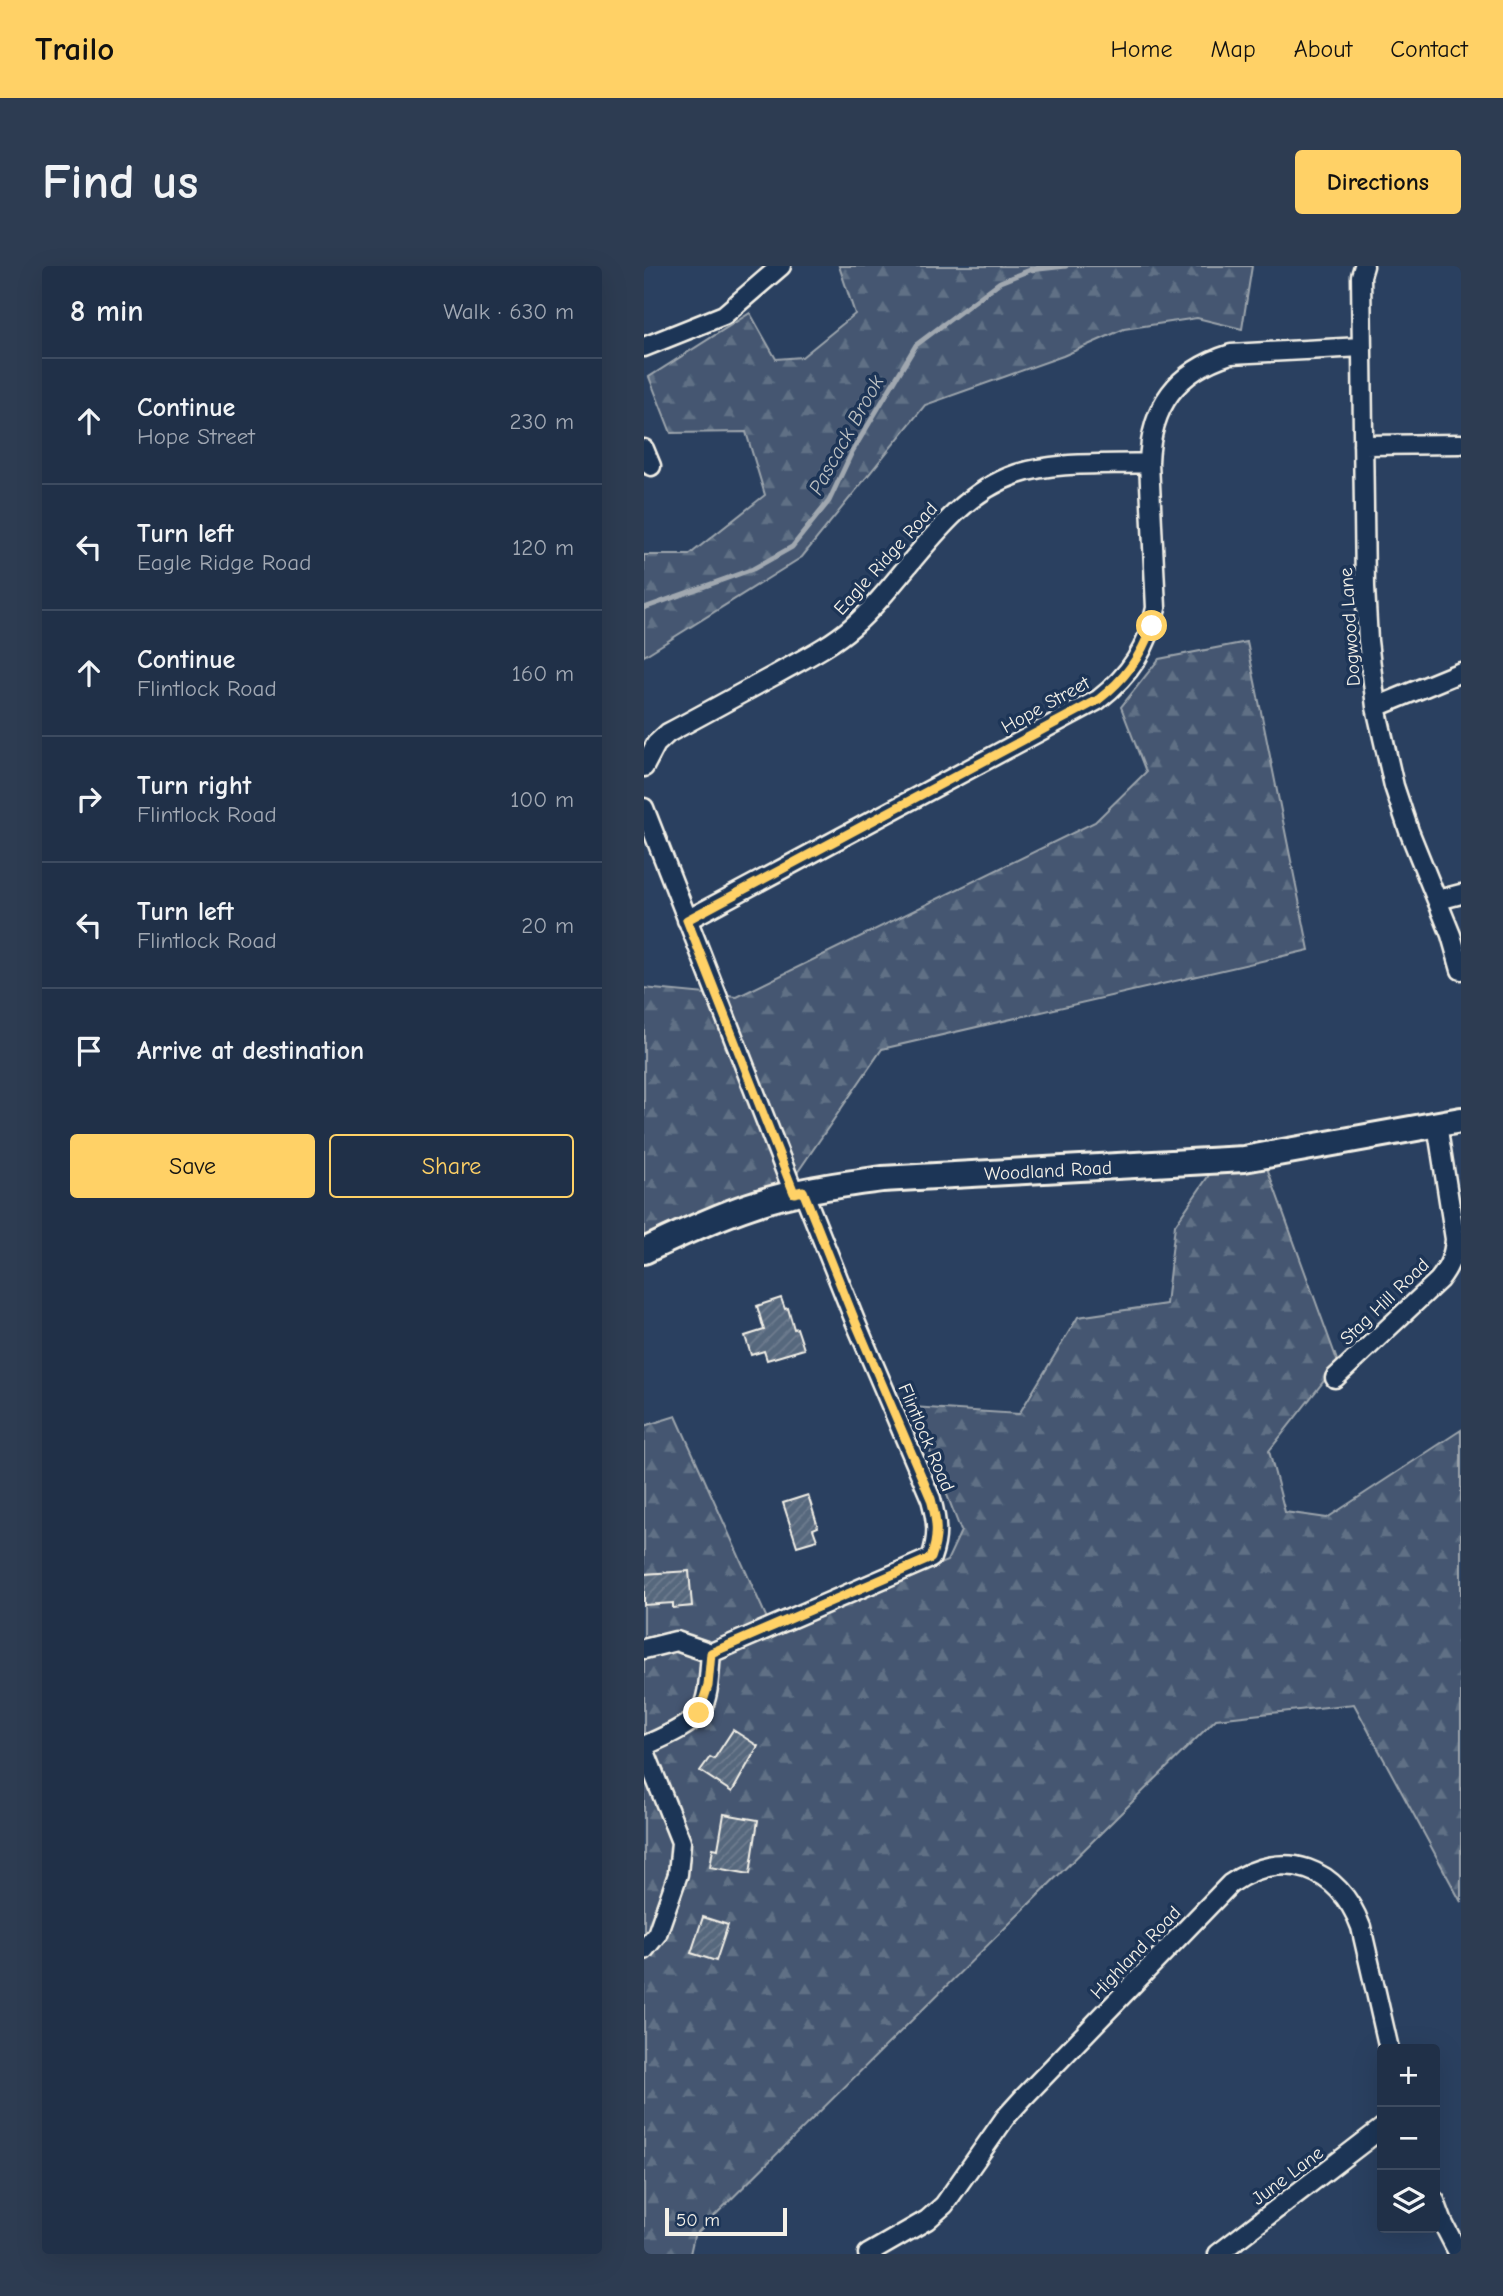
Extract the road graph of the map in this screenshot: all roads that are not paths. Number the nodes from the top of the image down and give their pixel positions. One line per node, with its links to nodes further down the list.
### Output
1 (781, 266): 3 (street)
2 (1364, 266): 4 (street, Dogwood Lane)
3 (644, 347)
4 (1362, 347): 6 (street, Dogwood Lane); 7 (street, Hope Street)
5 (1461, 444): 6 (street)
6 (1363, 445): 9 (street, Dogwood Lane)
7 (1149, 463): 10 (street, Eagle Ridge Road); 14 (street, Hope Street)
8 (1461, 672): 9 (street)
9 (1376, 708): 13 (street, Dogwood Lane)
10 (644, 767)
11 (644, 808): 14 (street)
12 (1461, 894): 13 (street)
13 (1438, 900): 15 (street, Dogwood Lane)
14 (687, 920): 17 (street)
15 (1461, 971)
16 (1449, 1122): 17 (street, Woodland Road); 19 (street, Stag Hill Road)
17 (799, 1192): 18 (street, Woodland Road); 21 (street, Flintlock Road)
18 (644, 1251)
19 (1335, 1378)
20 (644, 1649): 21 (street)
21 (711, 1653): 22 (street)
22 (644, 1747): 23 (street)
23 (644, 1950)
24 (1388, 2044): 27 (street, Highland Road)
25 (1377, 2132): 28 (street, June Lane)
26 (1440, 2215): 29 (street)
27 (868, 2254)
28 (1218, 2254)
29 (1458, 2254)

